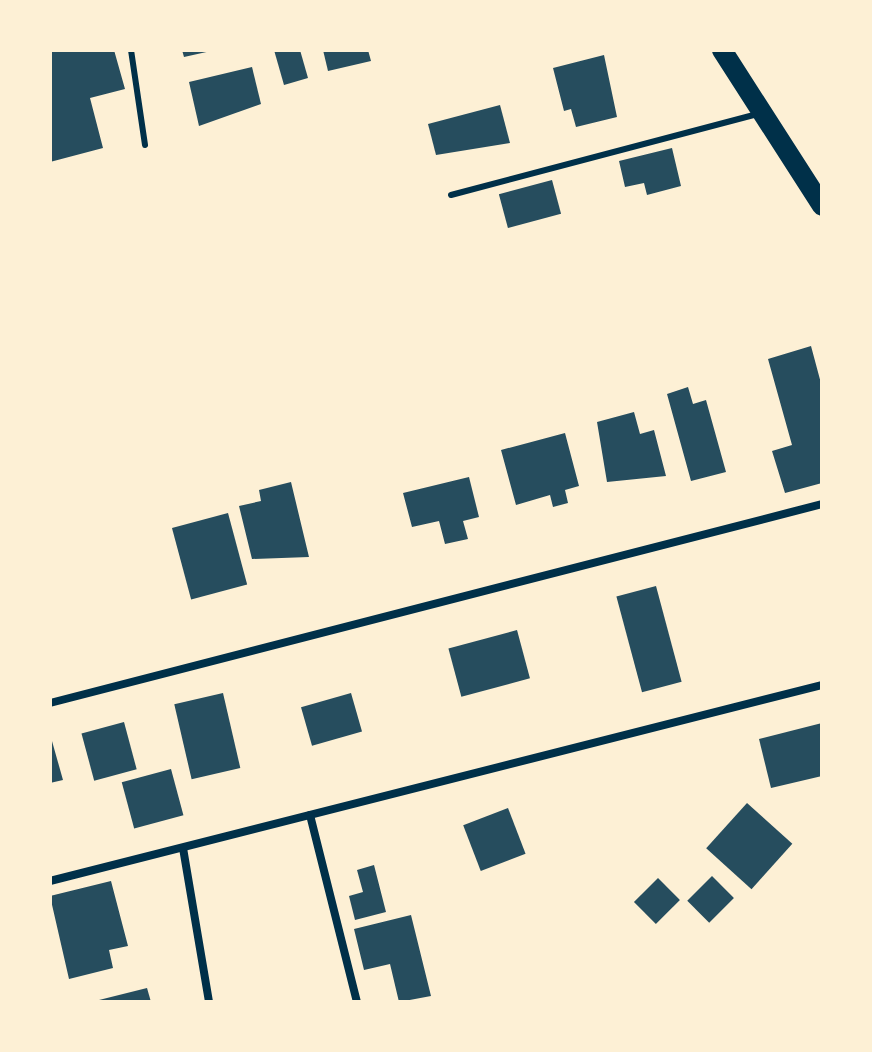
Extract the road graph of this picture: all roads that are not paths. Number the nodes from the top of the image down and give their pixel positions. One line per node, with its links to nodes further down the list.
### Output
1 (131, 50): 4 (lane)
2 (722, 50): 3 (main road)
3 (762, 112): 5 (lane); 6 (main road)
4 (145, 145)
5 (451, 195)
6 (822, 206)
7 (822, 504): 9 (street)
8 (822, 685): 10 (street)
9 (50, 703)
10 (310, 815): 11 (street); 14 (street)
11 (183, 848): 12 (street); 13 (street)
12 (50, 881)
13 (209, 1002)
14 (357, 1002)

